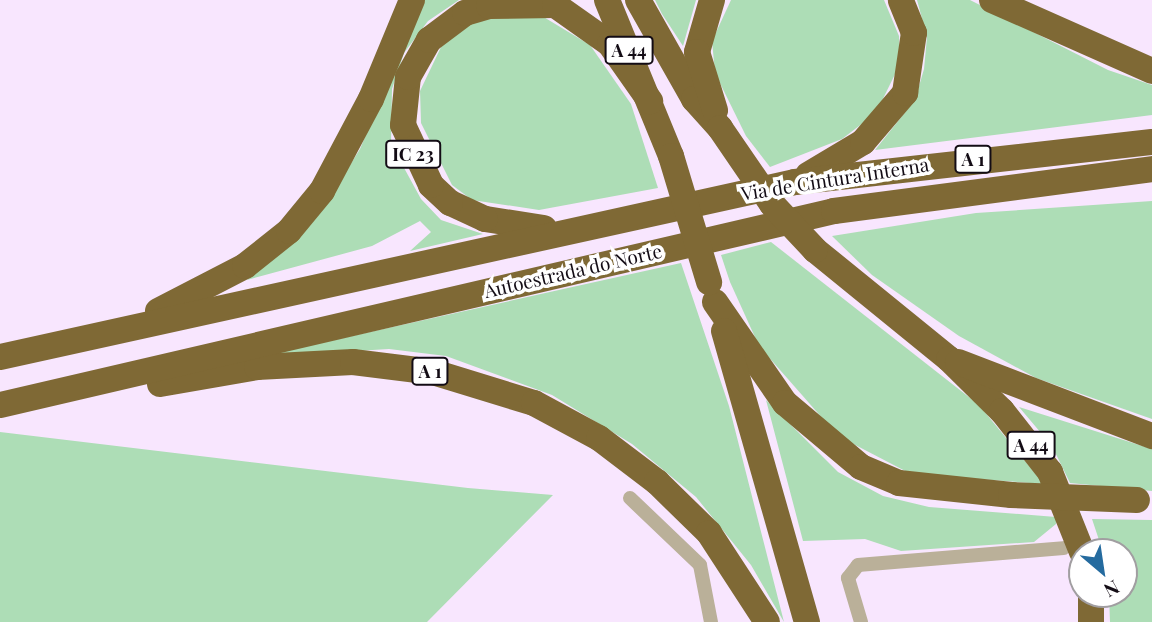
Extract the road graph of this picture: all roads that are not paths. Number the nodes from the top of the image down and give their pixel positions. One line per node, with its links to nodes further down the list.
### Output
1 (412, 0): 15 (highway)
2 (607, 0): 8 (highway, A 44)
3 (638, 0): 9 (highway, A 44)
4 (712, 0): 9 (highway)
5 (901, 0): 12 (highway)
6 (992, 0): 7 (highway)
7 (1152, 71)
8 (650, 101): 13 (highway, IC 23); 14 (highway, A 44, bridge)
9 (720, 128): 17 (highway, A 44, bridge)
10 (1152, 142): 12 (highway, Via de Cintura Interna / A 1)
11 (1144, 171): 18 (highway, Autoestrada do Norte / A 1)
12 (795, 182): 13 (highway, Via de Cintura Interna / A 1)
13 (577, 227): 15 (highway, Autoestrada do Norte / A 1)
14 (712, 292): 22 (highway, bridge); 27 (highway, A 44)
15 (98, 335): 16 (highway, Autoestrada do Norte / A 1)
16 (0, 357)
17 (949, 359): 20 (highway); 23 (highway, A 44)
18 (0, 405)
19 (0, 413): 26 (highway, A 1)
20 (1152, 436)
21 (631, 498): 25 (street)
22 (1145, 500)
23 (1069, 538)
24 (1068, 550): 28 (street)
25 (711, 622)
26 (767, 622)
27 (807, 622)
28 (861, 622)

